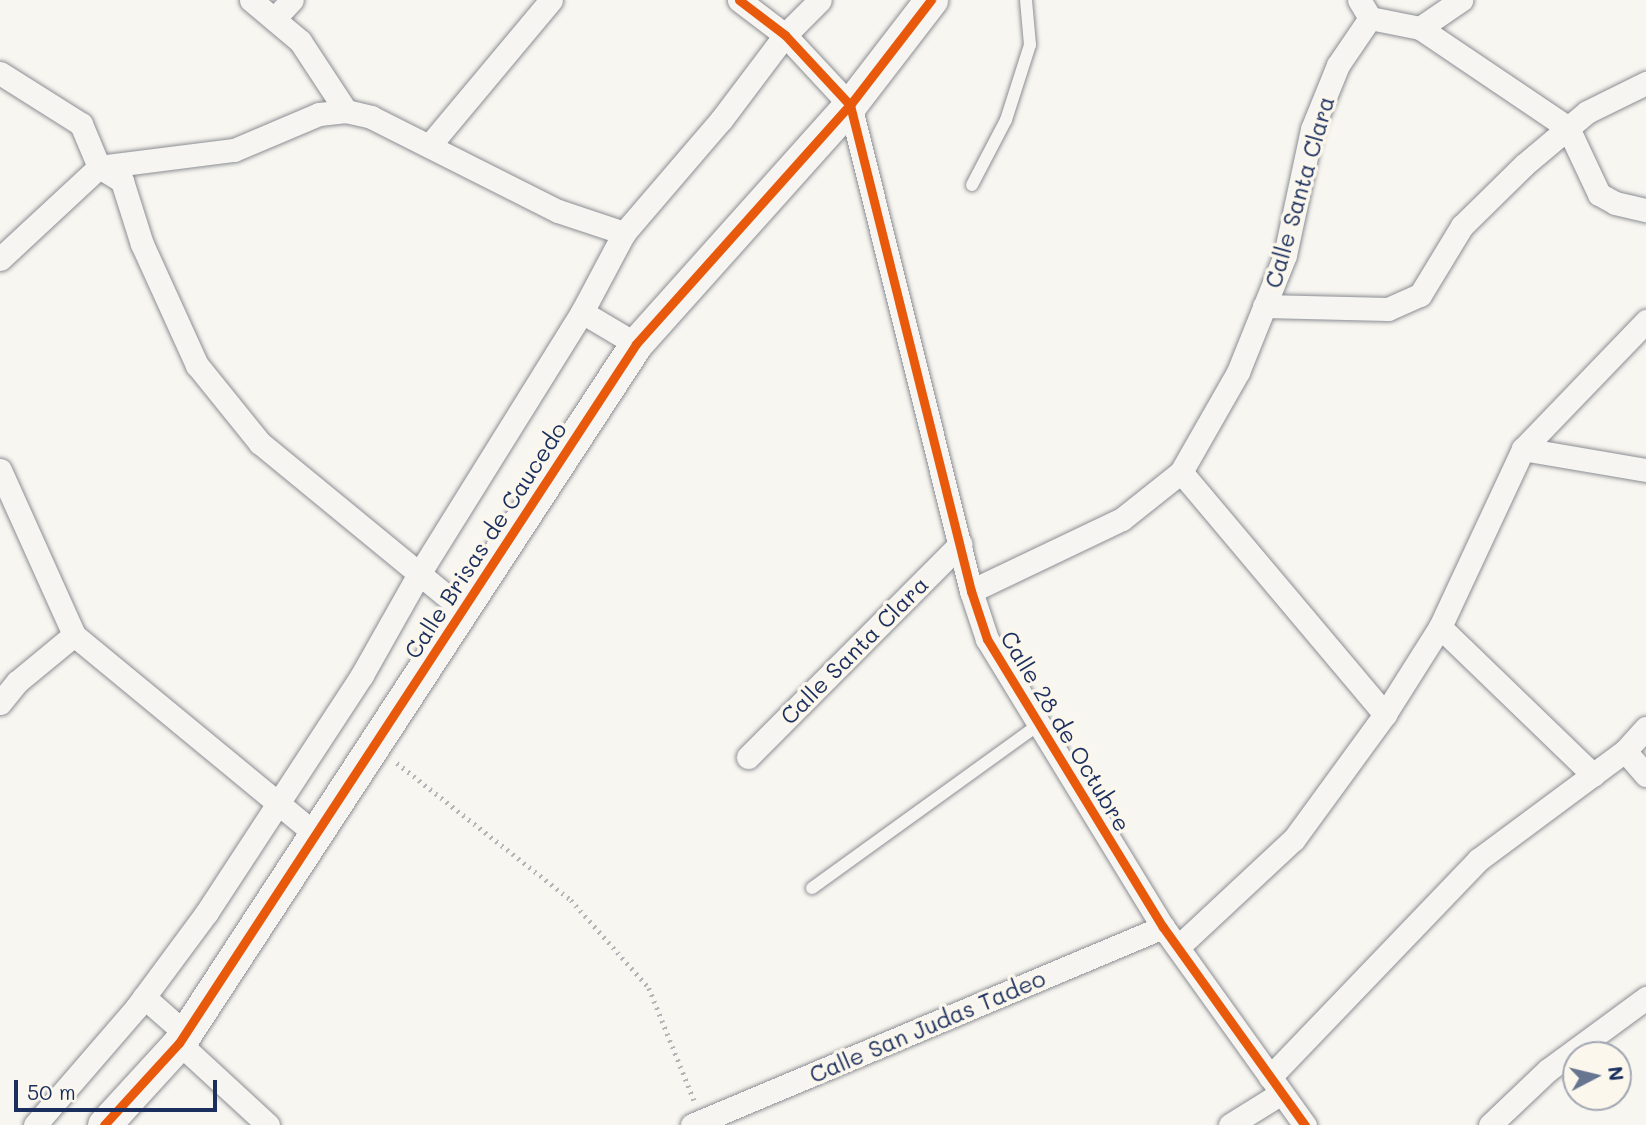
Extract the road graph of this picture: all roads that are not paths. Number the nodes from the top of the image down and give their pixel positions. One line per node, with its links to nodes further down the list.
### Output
1 (251, 0): 10 (street)
2 (292, 0): 10 (street)
3 (551, 0): 18 (street)
4 (739, 0): 12 (street)
5 (820, 0): 12 (street)
6 (931, 0): 15 (street, Calle Brisas de Caucedo)
7 (1026, 0): 20 (lane)
8 (1461, 0): 11 (street)
9 (1364, 9): 11 (street); 24 (street, Calle Santa Clara)
10 (274, 19): 16 (street)
11 (1420, 27): 17 (street)
12 (785, 35): 15 (street); 22 (street)
13 (0, 74): 19 (street)
14 (1646, 83): 17 (street)
15 (850, 105): 27 (street, Calle Brisas de Caucedo); 32 (street, Calle 28 de Octubre)
16 (346, 111): 18 (street); 19 (street)
17 (1568, 128): 21 (street); 24 (street)
18 (429, 146): 22 (street)
19 (99, 167): 23 (street); 33 (street)
20 (972, 185)
21 (1646, 210)
22 (624, 233): 25 (street)
23 (0, 259)
24 (1265, 306): 31 (street, Calle Santa Clara)
25 (582, 312): 27 (street); 33 (street)
26 (1646, 321): 28 (street)
27 (636, 344): 35 (street, Calle Brisas de Caucedo)
28 (1523, 449): 30 (street); 36 (street)
29 (0, 470): 37 (street)
30 (1646, 470)
31 (1181, 472): 34 (street, Calle Santa Clara); 39 (street)
32 (960, 544): 34 (street, Calle 28 de Octubre); 43 (street, Calle Santa Clara)
33 (419, 573): 35 (street); 46 (street)
34 (971, 591): 40 (street, Calle 28 de Octubre)
35 (462, 609): 47 (street, Calle Brisas de Caucedo)
36 (1440, 627): 39 (street); 44 (street)
37 (74, 635): 38 (street); 46 (street)
38 (0, 703)
39 (1385, 714): 50 (street)
40 (1038, 725): 48 (lane); 49 (street, Calle 28 de Octubre)
41 (1646, 727): 42 (street)
42 (1625, 751): 44 (street); 45 (street)
43 (748, 757)
44 (1593, 775): 54 (street)
45 (1646, 775)
46 (278, 804): 47 (street); 51 (street)
47 (314, 833): 53 (street, Calle Brisas de Caucedo)
48 (812, 888)
49 (1163, 927): 50 (street, Calle 28 de Octubre); 55 (street, Calle San Judas Tadeo)
50 (1178, 947): 54 (street, Calle 28 de Octubre)
51 (144, 997): 53 (street); 56 (street)
52 (1646, 998): 61 (street)
53 (182, 1038): 57 (street, Calle Brisas de Caucedo); 58 (street)
54 (1275, 1086): 59 (street); 60 (street, Calle 28 de Octubre)
55 (697, 1123)
56 (35, 1125)
57 (104, 1125)
58 (268, 1125)
59 (1230, 1125)
60 (1305, 1125)
61 (1490, 1125)

